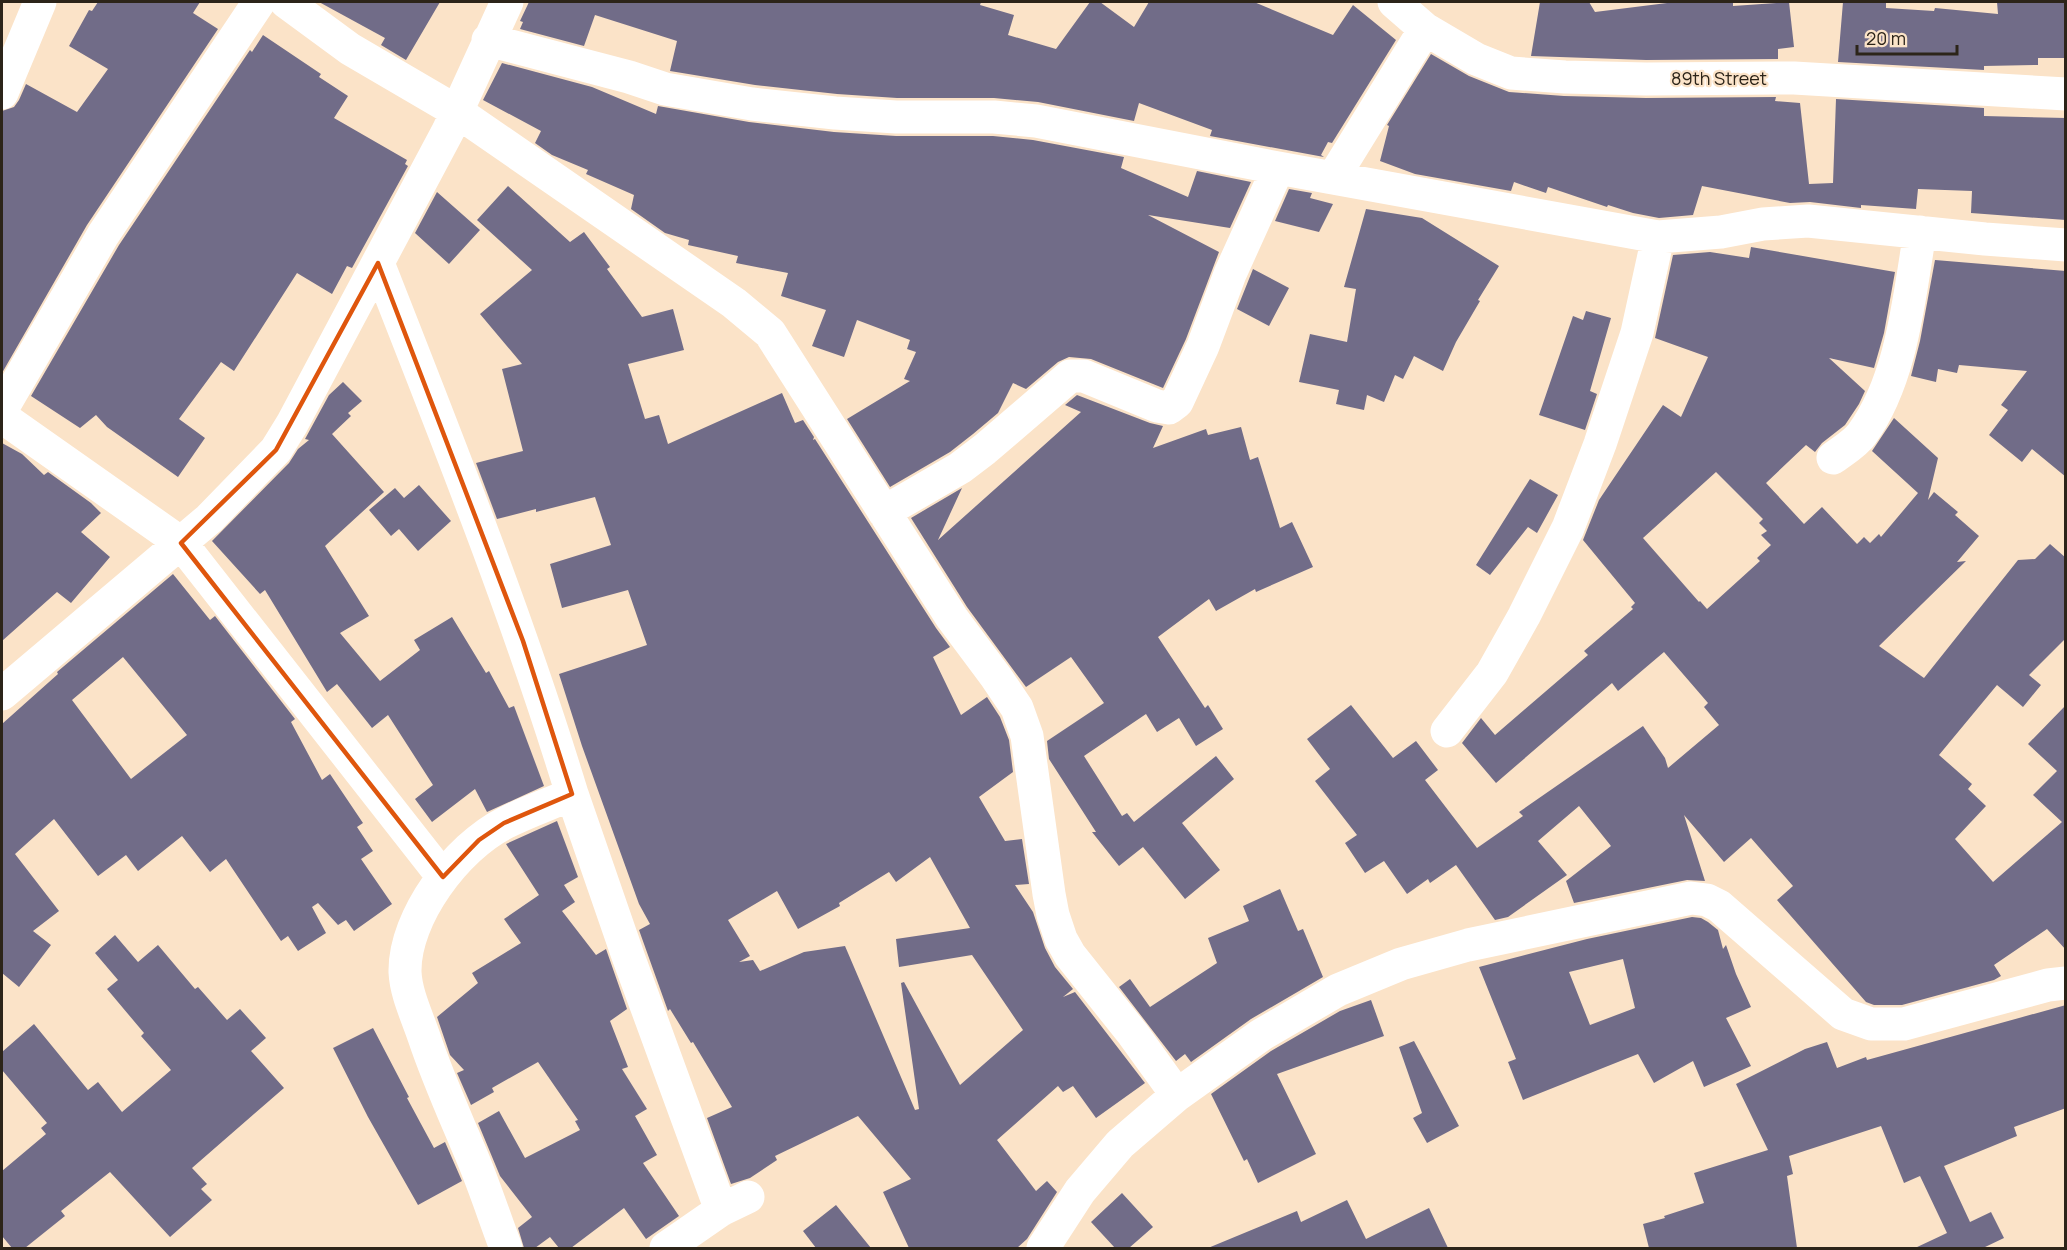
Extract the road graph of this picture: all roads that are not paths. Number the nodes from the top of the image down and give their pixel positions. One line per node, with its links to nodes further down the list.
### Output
1 (40, 2): 8 (street)
2 (259, 2): 17 (street)
3 (286, 2): 10 (street)
4 (507, 2): 7 (street)
5 (1394, 2): 6 (street, 89th Street)
6 (1425, 29): 9 (street, 89th Street); 12 (street)
7 (488, 40): 10 (street); 11 (street)
8 (2, 93)
9 (2066, 94)
10 (456, 111): 16 (street); 20 (street)
11 (1278, 168): 12 (street); 20 (street)
12 (1333, 178): 14 (street)
13 (1920, 232): 14 (street); 15 (street); 19 (street)
14 (1658, 237): 23 (street)
15 (2066, 245)
16 (378, 263): 21 (street); 24 (street)
17 (2, 410)
18 (2, 417): 21 (street)
19 (1833, 458)
20 (884, 512): 27 (street)
21 (181, 543): 22 (street); 25 (street)
22 (2, 694)
23 (1448, 731)
24 (572, 794): 25 (street); 29 (street)
25 (443, 877): 28 (street)
26 (2066, 983): 27 (street)
27 (1177, 1095): 30 (street)
28 (506, 1248)
29 (666, 1248)
30 (1043, 1248)

